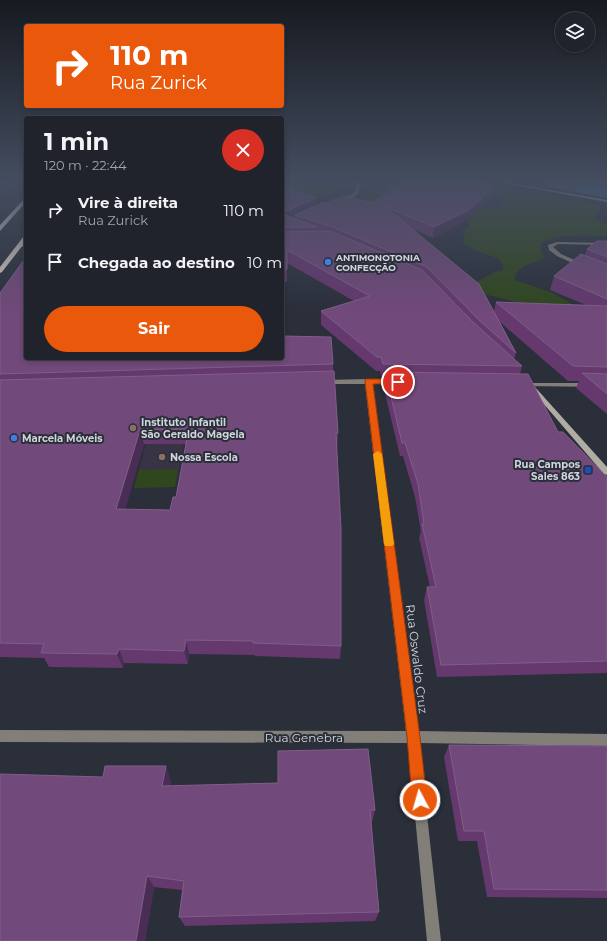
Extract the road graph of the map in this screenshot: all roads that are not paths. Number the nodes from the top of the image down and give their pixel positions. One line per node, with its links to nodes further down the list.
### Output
1 (607, 244): 3 (street)
2 (22, 246): 4 (main road)
3 (585, 267)
4 (0, 271)
5 (368, 381): 6 (street); 7 (street); 13 (street, Rua Oswaldo Cruz)
6 (314, 382)
7 (399, 382)
8 (527, 382): 9 (street); 10 (street); 11 (main road)
9 (514, 384)
10 (607, 385)
11 (607, 472)
12 (0, 736): 13 (street, Rua Genebra)
13 (413, 737): 14 (street, Rua Genebra); 15 (street, Rua Oswaldo Cruz)
14 (607, 740)
15 (434, 941)

